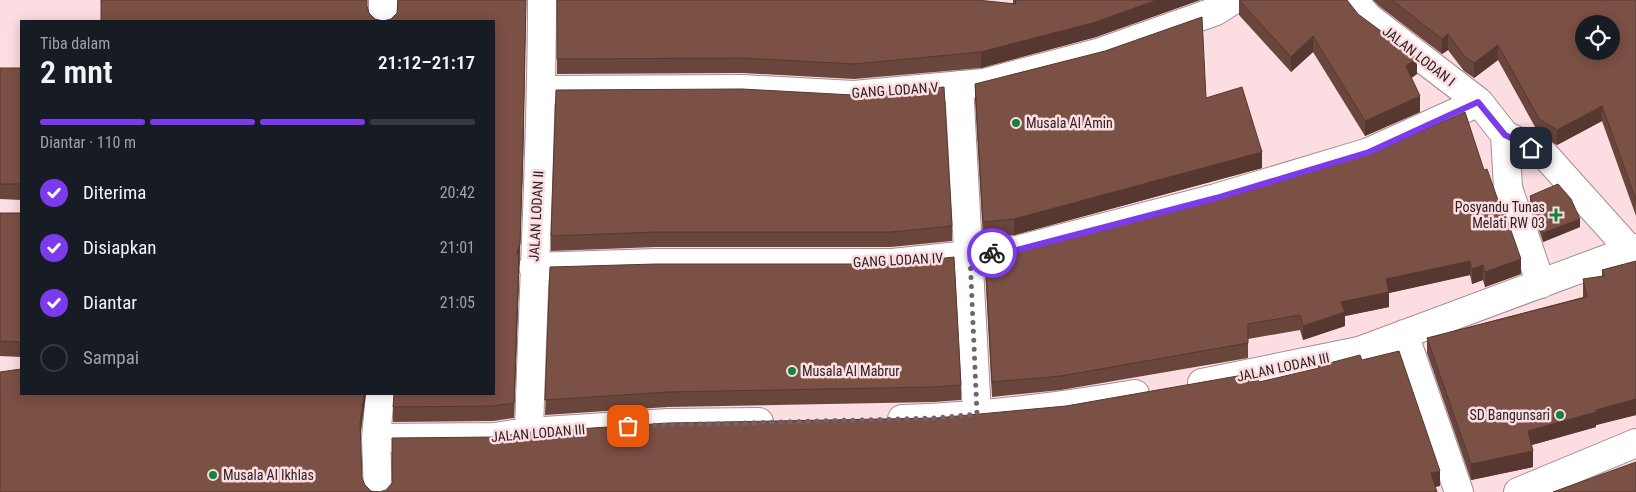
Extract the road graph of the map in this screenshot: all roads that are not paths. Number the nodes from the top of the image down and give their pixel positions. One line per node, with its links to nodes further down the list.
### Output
1 (383, 0): 5 (street)
2 (542, 0): 7 (street, JALAN LODAN II)
3 (1233, 0): 6 (street, GANG LODAN V)
4 (1353, 0): 8 (street, JALAN LODAN I)
5 (383, 20)
6 (959, 86): 7 (street, GANG LODAN V); 11 (street)
7 (542, 90): 12 (street, JALAN LODAN II)
8 (1478, 102): 9 (street, JALAN LODAN I); 11 (street, GANG LODAN IV)
9 (1505, 135): 10 (street, JALAN LODAN I); 13 (street)
10 (1633, 249): 13 (street, JALAN LODAN III)
11 (970, 255): 12 (street, GANG LODAN IV); 16 (street)
12 (533, 267): 19 (street, JALAN LODAN II)
13 (1541, 284): 14 (street, JALAN LODAN III)
14 (1404, 334): 16 (street, JALAN LODAN III); 23 (street)
15 (380, 395): 20 (street)
16 (977, 414): 17 (street, JALAN LODAN III)
17 (877, 420)
18 (782, 421): 19 (street, JALAN LODAN III)
19 (529, 432): 20 (street, JALAN LODAN III)
20 (376, 438): 22 (street)
21 (1636, 443): 24 (street)
22 (378, 492)
23 (1459, 492)
24 (1518, 492)

